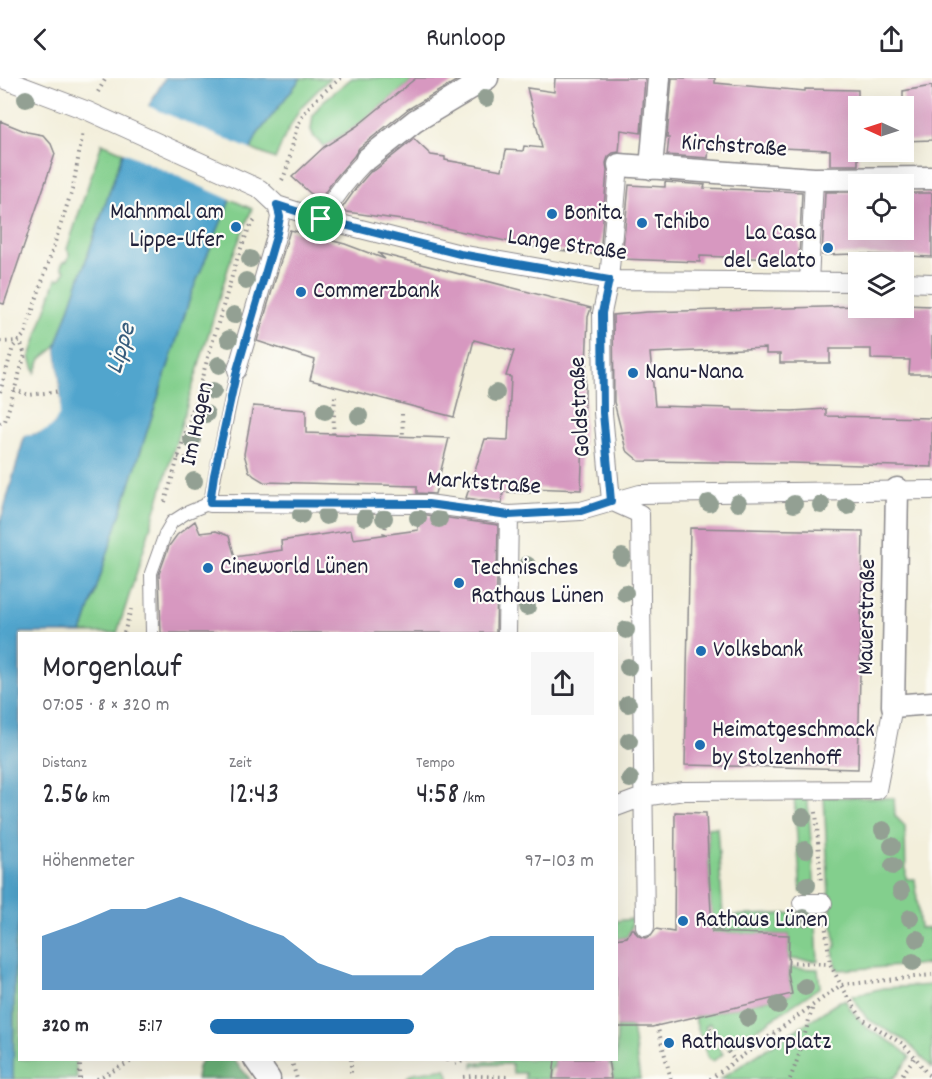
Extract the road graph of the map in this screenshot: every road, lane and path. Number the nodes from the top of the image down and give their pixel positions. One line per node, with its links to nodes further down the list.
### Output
1 (1, 78): 5 (street)
2 (341, 78): 7 (path)
3 (487, 78): 6 (street)
4 (659, 78): 9 (street, Kirchstraße)
5 (88, 111): 12 (street); 19 (path)
6 (367, 159): 13 (street)
7 (288, 163)
8 (619, 165): 9 (street, Kirchstraße); 14 (street, Kirchstraße)
9 (651, 168): 11 (street, Kirchstraße)
10 (932, 178): 11 (street, Kirchstraße)
11 (814, 179): 15 (street, Kirchstraße)
12 (269, 208): 13 (street, Lange Straße); 21 (street, Im Hagen); 34 (path)
13 (321, 219): 14 (street, Lange Straße)
14 (609, 280): 15 (street, Lange Straße); 32 (street, Goldstraße)
15 (809, 282): 16 (street, Lange Straße)
16 (848, 282)
17 (914, 282): 18 (street)
18 (932, 283)
19 (20, 341): 20 (path); 22 (path); 24 (path)
20 (0, 342)
21 (237, 370): 33 (lane, Im Hagen)
22 (14, 390): 23 (path); 27 (path)
23 (60, 391)
24 (0, 392)
25 (335, 396): 28 (path)
26 (402, 414): 29 (path)
27 (0, 423)
28 (333, 434)
29 (403, 436)
30 (897, 489): 31 (street, Marktstraße); 32 (street, Marktstraße); 41 (street, Mauerstraße)
31 (932, 490)
32 (611, 501): 35 (street, Marktstraße); 42 (street)
33 (210, 503): 35 (street, Marktstraße); 39 (lane, Im Hagen)
34 (163, 508)
35 (509, 515): 37 (street)
36 (134, 599): 38 (path)
37 (504, 623)
38 (124, 632)
39 (152, 632)
40 (932, 703): 41 (street, Mauerstraße)
41 (893, 706): 42 (street)
42 (644, 797): 43 (street); 46 (street)
43 (618, 806)
44 (802, 903): 45 (street)
45 (823, 903)
46 (645, 927)
47 (788, 962): 48 (path)
48 (830, 964)
49 (932, 975): 50 (path)
50 (841, 986): 51 (path); 54 (path)
51 (813, 1005): 61 (path); 73 (path)
52 (657, 1025): 71 (path)
53 (710, 1028): 61 (path)
54 (915, 1057): 65 (path); 74 (path)
55 (80, 1061): 66 (path)
56 (132, 1061): 67 (path)
57 (256, 1061): 68 (street)
58 (292, 1061): 69 (path)
59 (351, 1061): 63 (path)
60 (463, 1061): 62 (path)
61 (735, 1061): 72 (path)
62 (455, 1064)
63 (351, 1073)
64 (463, 1077): 70 (path)
65 (932, 1077)
66 (80, 1079)
67 (97, 1079)
68 (269, 1079)
69 (297, 1079)
70 (510, 1079)
71 (671, 1079)
72 (710, 1079)
73 (790, 1079)
74 (899, 1079)

